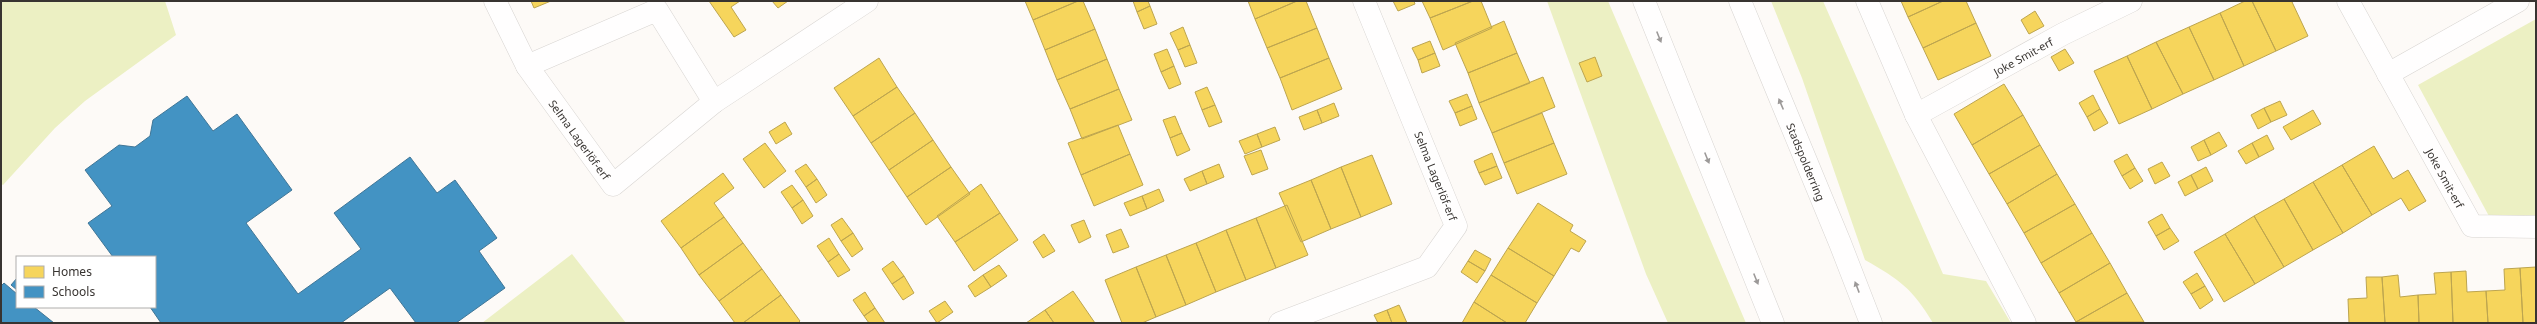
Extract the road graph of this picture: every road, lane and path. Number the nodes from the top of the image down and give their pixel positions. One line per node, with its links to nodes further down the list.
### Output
1 (495, 1): 10 (street, Selma Lagerlöf-erf)
2 (867, 1): 12 (street, Selma Lagerlöf-erf)
3 (1364, 1): 15 (street, Selma Lagerlöf-erf)
4 (1644, 1): 16 (street, one-way to 16)
5 (1740, 1): 17 (street, Stadspolderring, one-way to 5)
6 (1867, 1): 13 (street)
7 (2131, 1): 13 (street, Joke Smit-erf)
8 (2348, 1): 11 (street, Joke Smit-erf)
9 (2518, 1): 11 (street)
10 (527, 66): 12 (street); 12 (street, Selma Lagerlöf-erf)
11 (2388, 74): 14 (street, Joke Smit-erf)
12 (714, 102)
13 (1916, 114): 18 (street)
14 (2536, 227)
15 (1280, 323)
16 (1773, 323)
17 (1871, 323)
18 (2025, 323)

